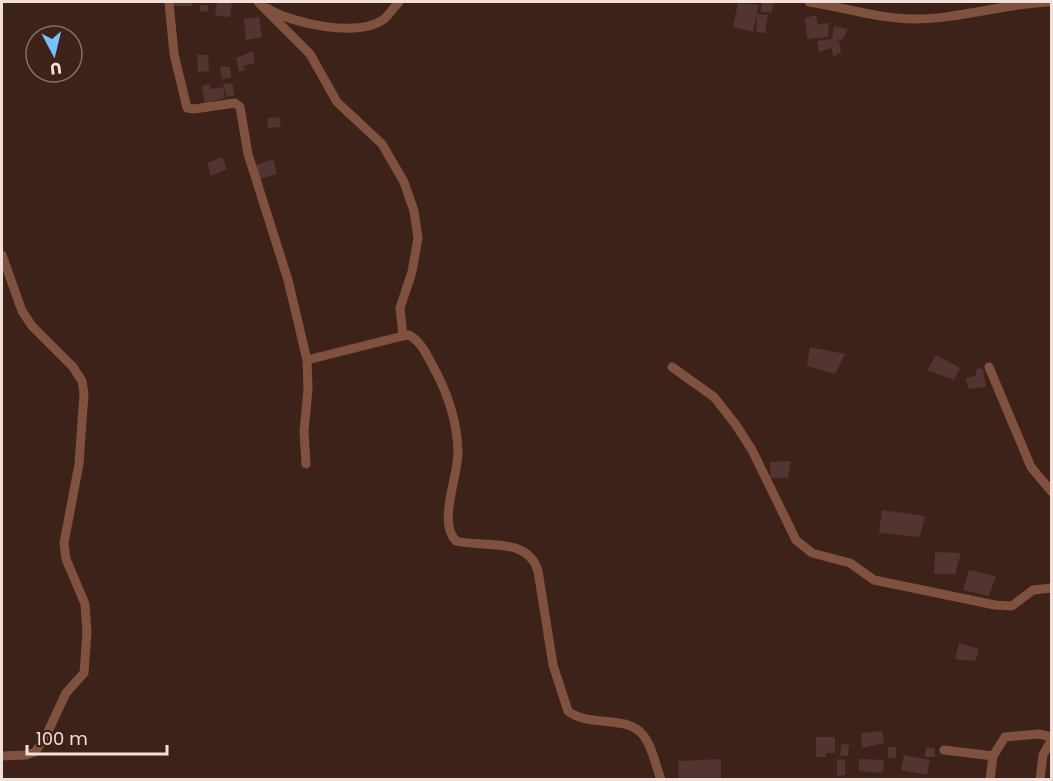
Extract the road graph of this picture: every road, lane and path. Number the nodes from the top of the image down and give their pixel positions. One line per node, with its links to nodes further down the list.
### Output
1 (169, 2): 9 (street)
2 (258, 2): 3 (street); 8 (street)
3 (399, 2)
4 (809, 2): 6 (street)
5 (1052, 2): 6 (street)
6 (1017, 3)
7 (2, 255): 17 (street)
8 (403, 336): 9 (street); 19 (street)
9 (307, 360): 12 (street)
10 (672, 367): 14 (street)
11 (989, 367): 13 (street)
12 (306, 464)
13 (1052, 492)
14 (1052, 588)
15 (1052, 738): 18 (street); 21 (street)
16 (944, 750): 18 (street)
17 (2, 756)
18 (993, 756): 20 (street)
19 (661, 780)
20 (990, 780)
21 (1040, 780)

